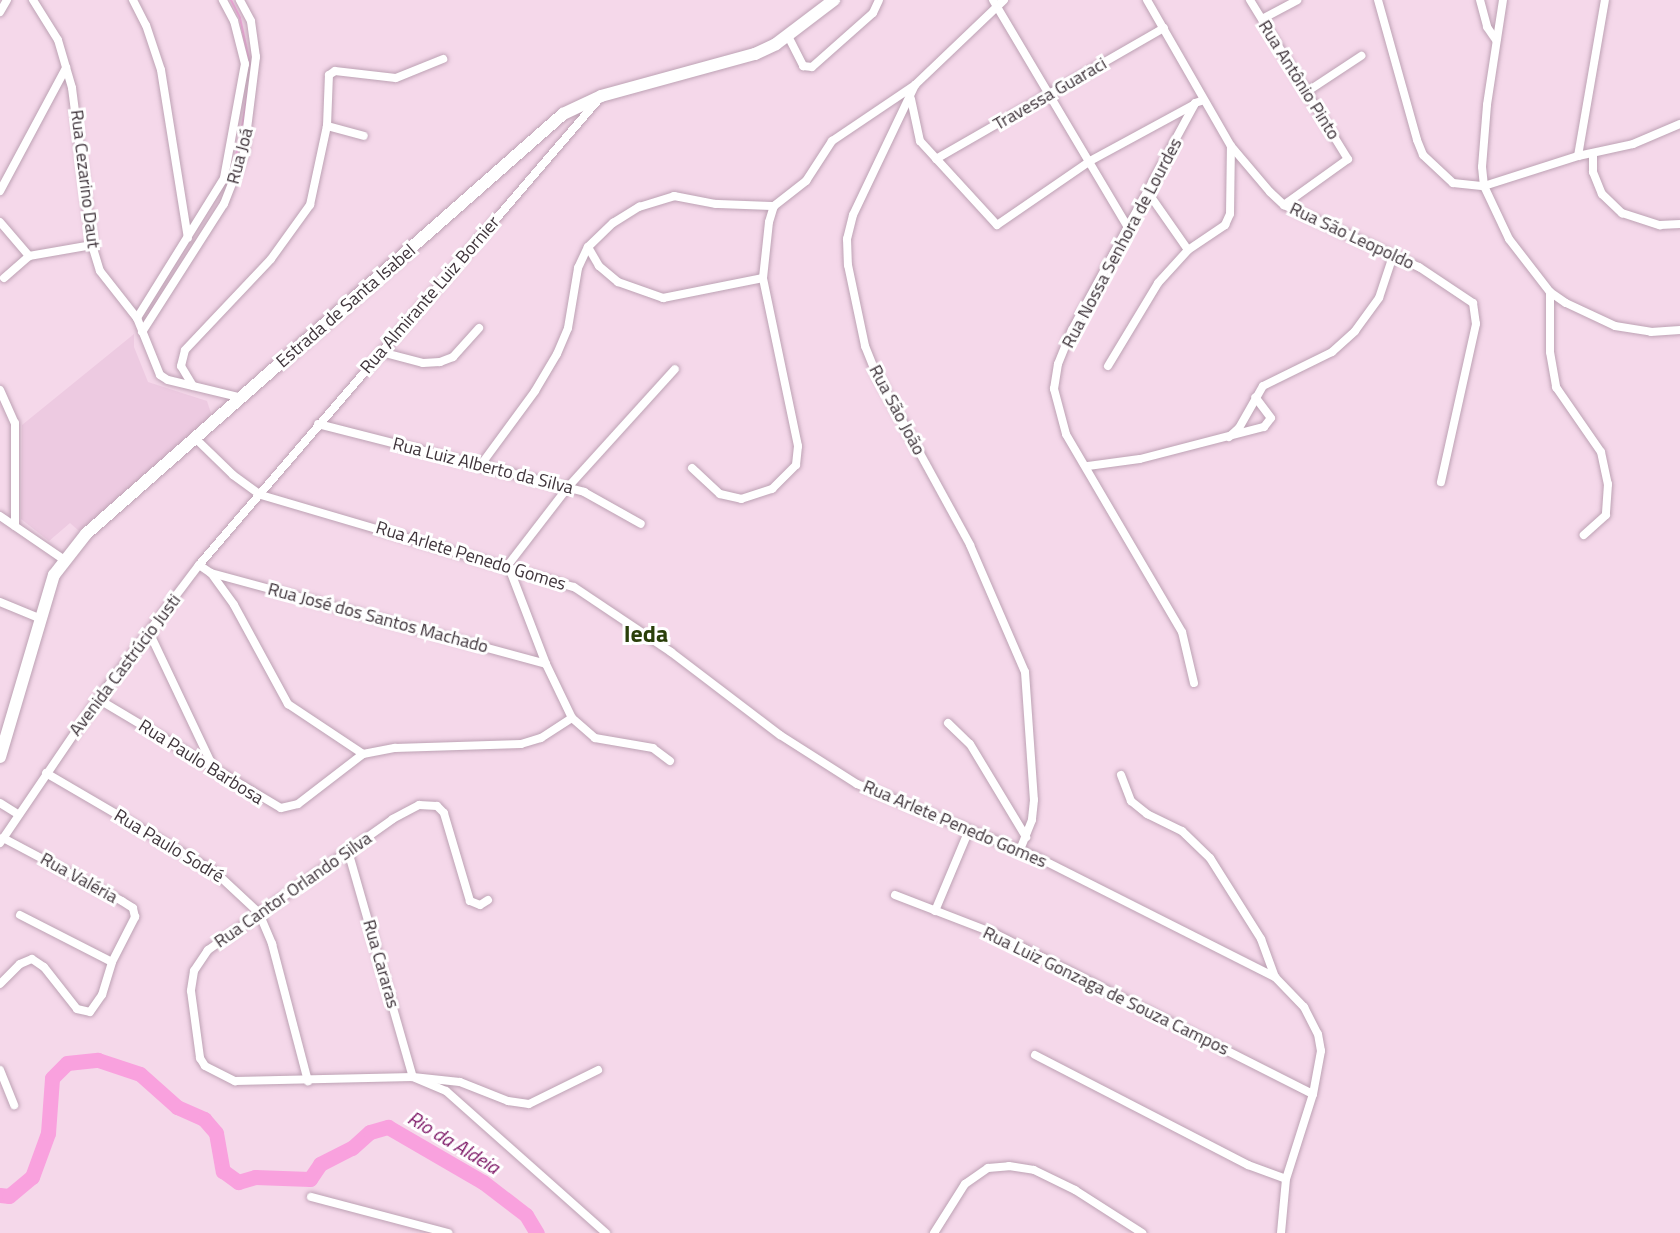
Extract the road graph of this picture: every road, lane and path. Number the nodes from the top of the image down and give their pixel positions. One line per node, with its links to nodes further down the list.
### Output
1 (7, 0): 16 (street)
2 (33, 0): 23 (street, Rua Cezarino Daut)
3 (133, 0): 46 (street)
4 (223, 0): 46 (street, Rua Joá)
5 (240, 0): 55 (street, Rua Joá)
6 (834, 0): 19 (main road, Estrada de Santa Isabel)
7 (879, 0): 19 (street)
8 (1147, 0): 18 (street, Rua São Leopoldo)
9 (1250, 0): 17 (street, Rua Antônio Pinto)
10 (1297, 0): 17 (street)
11 (1378, 0): 38 (street)
12 (1480, 0): 20 (street)
13 (1503, 0): 20 (street)
14 (1605, 0): 35 (street)
15 (998, 2): 24 (street); 27 (street)
16 (0, 12)
17 (1262, 19): 25 (street, Rua Antônio Pinto)
18 (1164, 28): 27 (street, Travessa Guaraci); 29 (street, Rua São Leopoldo)
19 (788, 36): 26 (main road, Estrada de Santa Isabel)
20 (1496, 40): 38 (street)
21 (1361, 56): 25 (street)
22 (443, 59): 31 (street)
23 (66, 68): 39 (street); 47 (street, Rua Cezarino Daut)
24 (915, 85): 28 (street, Rua São João); 42 (street)
25 (1308, 91): 41 (street, Rua Antônio Pinto)
26 (601, 96): 60 (street, Rua Almirante Luiz Bornier); 65 (main road, Estrada de Santa Isabel)
27 (1047, 96): 36 (street, Travessa Guaraci); 37 (street)
28 (911, 99): 36 (street); 101 (street, Rua São João)
29 (1200, 102): 33 (street, Rua São Leopoldo); 37 (street); 40 (street, Rua Nossa Senhora de Lourdes)
30 (1680, 124): 34 (street)
31 (327, 126): 32 (street); 63 (street)
32 (364, 136)
33 (1231, 146): 41 (street, Rua São Leopoldo); 49 (street)
34 (1593, 154): 35 (street); 44 (street)
35 (1578, 156): 38 (street)
36 (936, 159): 37 (street)
37 (1090, 160): 45 (street)
38 (1484, 186): 54 (street)
39 (0, 191)
40 (1149, 194): 45 (street, Rua Nossa Senhora de Lourdes); 49 (street)
41 (1284, 205): 51 (street, Rua São Leopoldo)
42 (774, 206): 48 (street); 53 (street)
43 (0, 222): 50 (street)
44 (1680, 224)
45 (1129, 229): 71 (street, Rua Nossa Senhora de Lourdes)
46 (188, 238): 55 (street, Rua Joá)
47 (92, 245): 50 (street); 56 (street, Rua Cezarino Daut)
48 (588, 247): 53 (street); 70 (street)
49 (1188, 250): 61 (street)
50 (29, 256): 52 (street)
51 (1393, 256): 66 (street); 73 (street, Rua São Leopoldo)
52 (4, 278)
53 (763, 278): 72 (street)
54 (1550, 292): 58 (street); 79 (street)
55 (160, 294): 56 (street, Rua Joá); 59 (street, Rua Joá)
56 (137, 318): 59 (street, Rua Cezarino Daut)
57 (479, 328): 60 (street)
58 (1680, 330)
59 (142, 332): 63 (street, Rua Cezarino Daut)
60 (381, 352): 67 (street, Rua Almirante Luiz Bornier)
61 (1108, 366)
62 (675, 369): 74 (street)
63 (192, 386): 65 (street, Rua Cezarino Daut)
64 (0, 390): 78 (street)
65 (239, 397): 69 (main road, Estrada de Santa Isabel)
66 (1255, 397): 68 (street); 68 (street)
67 (318, 424): 70 (street, Rua Luiz Alberto da Silva); 75 (street, Rua Almirante Luiz Bornier)
68 (1230, 437): 71 (street)
69 (195, 438): 75 (street, Rua Arlete Penedo Gomes); 80 (main road, Estrada de Santa Isabel)
70 (480, 466): 74 (street, Rua Luiz Alberto da Silva)
71 (1088, 466): 88 (street, Rua Nossa Senhora de Lourdes)
72 (692, 468)
73 (1441, 482)
74 (568, 487): 77 (street, Rua Luiz Alberto da Silva); 82 (street)
75 (261, 495): 81 (street, Avenida Castrúcio Justi); 82 (street, Rua Arlete Penedo Gomes)
76 (0, 516): 78 (street)
77 (641, 524)
78 (15, 526): 80 (street)
79 (1584, 535)
80 (63, 559): 85 (main road, Estrada de Santa Isabel)
81 (199, 565): 83 (street); 86 (street, Avenida Castrúcio Justi)
82 (508, 565): 87 (street); 100 (street, Rua Arlete Penedo Gomes)
83 (211, 573): 87 (street, Rua José dos Santos Machado); 92 (street)
84 (0, 602): 85 (street)
85 (39, 618): 93 (main road, Estrada de Santa Isabel)
86 (149, 632): 89 (street, Avenida Castrúcio Justi); 95 (street)
87 (546, 664): 90 (street)
88 (1194, 683)
89 (98, 699): 95 (street, Rua Paulo Barbosa); 96 (street, Avenida Castrúcio Justi)
90 (572, 718): 92 (street, Rua Paulo Barbosa); 94 (street)
91 (948, 723): 101 (street)
92 (363, 754): 95 (street, Rua Paulo Barbosa)
93 (0, 757)
94 (670, 761)
95 (213, 767)
96 (46, 773): 99 (street, Avenida Castrúcio Justi); 108 (street, Rua Paulo Sodré)
97 (1121, 775): 111 (street)
98 (0, 803): 99 (street)
99 (19, 815): 102 (street, Avenida Castrúcio Justi)
100 (969, 830): 103 (street, Rua Arlete Penedo Gomes); 107 (street)
101 (1026, 837): 103 (street, Rua São João)
102 (2, 840): 110 (street, Rua Valéria)
103 (1020, 850): 111 (street, Rua Arlete Penedo Gomes)
104 (348, 851): 106 (street, Rua Cantor Orlando Silva); 108 (street, Rua Cantor Orlando Silva); 116 (street, Rua Cararas)
105 (895, 895): 107 (street, Rua Luiz Gonzaga de Souza Campos)
106 (488, 900)
107 (935, 911): 118 (street, Rua Luiz Gonzaga de Souza Campos)
108 (259, 913): 117 (street, Rua Paulo Sodré); 117 (street, Rua Cantor Orlando Silva)
109 (20, 915): 110 (street)
110 (112, 962): 112 (street, Rua Valéria)
111 (1275, 978): 118 (street, Rua Arlete Penedo Gomes)
112 (0, 984)
113 (1035, 1055): 120 (street)
114 (0, 1070): 119 (street)
115 (598, 1070): 116 (street)
116 (413, 1077): 117 (street, Rua Cantor Orlando Silva); 123 (street, Rua Cantor Orlando Silva)
117 (308, 1081)
118 (1313, 1094): 120 (street, Rua Arlete Penedo Gomes)
119 (14, 1105)
120 (1286, 1179): 126 (street, Rua Arlete Penedo Gomes)
121 (311, 1197): 122 (street)
122 (448, 1233)
123 (606, 1233)
124 (934, 1233): 125 (street)
125 (1142, 1233)
126 (1281, 1233)

